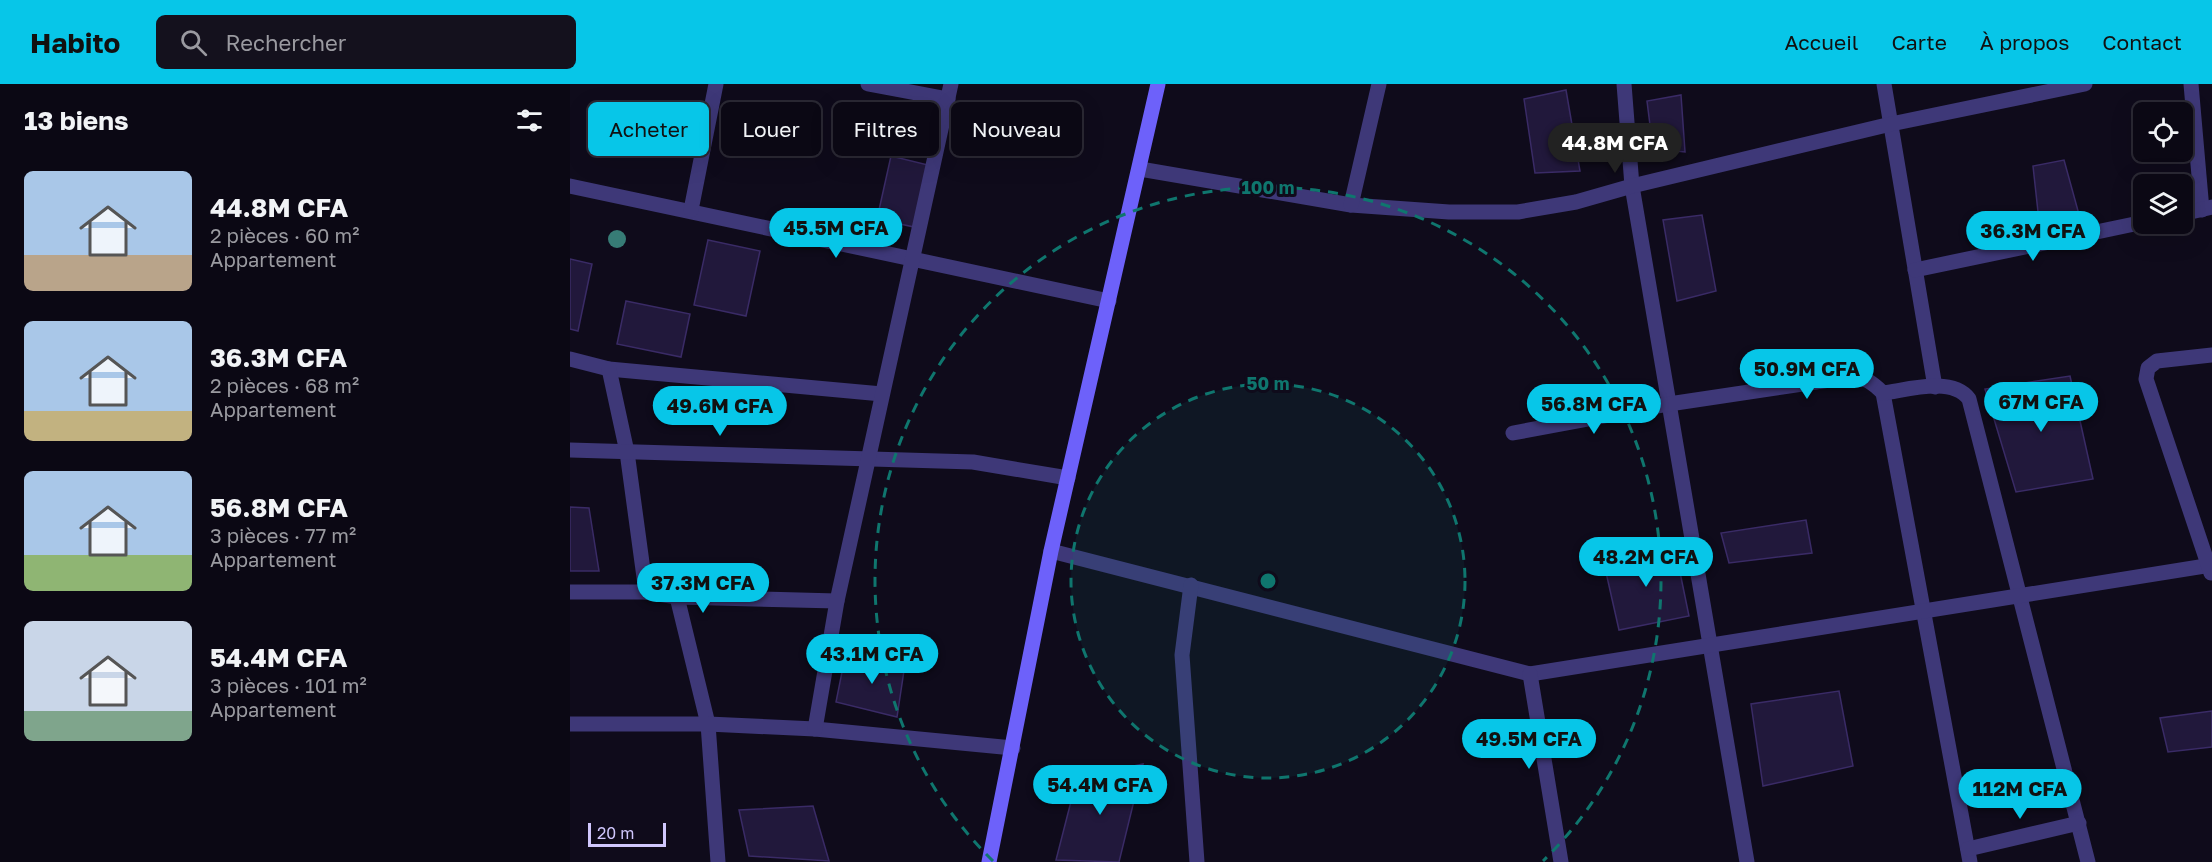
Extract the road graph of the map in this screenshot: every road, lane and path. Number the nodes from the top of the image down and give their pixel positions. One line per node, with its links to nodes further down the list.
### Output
1 (716, 84): 16 (street)
2 (868, 84): 9 (street)
3 (1158, 84): 11 (street)
4 (1379, 84): 14 (street)
5 (1624, 84): 13 (street)
6 (1884, 84): 10 (street)
7 (2085, 84): 10 (street)
8 (2191, 84): 15 (street)
9 (949, 92): 18 (street)
10 (1891, 124): 13 (street); 19 (street)
11 (1140, 169): 14 (street); 20 (street)
12 (570, 186): 16 (street)
13 (1632, 186): 14 (street); 27 (street)
14 (1351, 205)
15 (2207, 209)
16 (691, 210): 18 (street)
17 (2133, 224): 19 (street)
18 (912, 259): 20 (street); 26 (street)
19 (1915, 270): 24 (street)
20 (1109, 301): 32 (street)
21 (2212, 355): 34 (street)
22 (570, 359): 23 (street)
23 (609, 369): 26 (street); 30 (street)
24 (1935, 387): 25 (street); 38 (street)
25 (1883, 393): 27 (street); 41 (street)
26 (882, 394): 31 (street)
27 (1669, 404): 28 (street); 42 (street)
28 (1513, 433)
29 (570, 450): 30 (street)
30 (627, 452): 31 (street); 37 (street)
31 (868, 457): 32 (street); 40 (street)
32 (1068, 478): 33 (street)
33 (1051, 551): 35 (street); 47 (street)
34 (2211, 569): 38 (street)
35 (1191, 585): 43 (street); 52 (street)
36 (570, 592): 37 (street)
37 (646, 592): 39 (street)
38 (2020, 596): 41 (street); 48 (street)
39 (677, 597): 40 (street); 45 (street)
40 (837, 601): 46 (street)
41 (1924, 611): 42 (street); 49 (street)
42 (1710, 645): 43 (street); 54 (street)
43 (1530, 674): 53 (street)
44 (570, 724): 45 (street)
45 (708, 724): 46 (street); 50 (street)
46 (815, 729): 47 (street)
47 (1013, 748): 51 (street)
48 (2079, 823): 49 (street); 55 (street)
49 (1969, 856)
50 (718, 862)
51 (990, 862)
52 (1197, 862)
53 (1561, 862)
54 (1748, 862)
55 (2088, 862)

